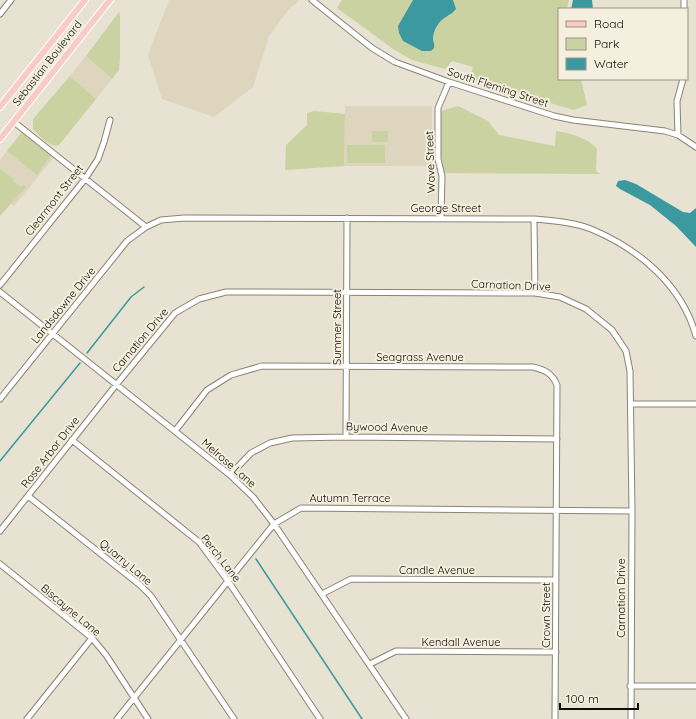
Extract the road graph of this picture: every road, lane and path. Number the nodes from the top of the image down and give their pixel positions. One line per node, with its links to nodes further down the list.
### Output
1 (85, 0): 8 (main road, Sebastian Boulevard)
2 (110, 0): 10 (main road, Sebastian Boulevard)
3 (312, 0): 7 (street, South Fleming Street)
4 (8, 1): 5 (street)
5 (0, 14)
6 (683, 80): 11 (street)
7 (449, 82): 11 (street, South Fleming Street); 16 (street, Wave Street)
8 (0, 107)
9 (110, 120): 14 (street, Clearmont Street)
10 (14, 122): 12 (main road, Sebastian Boulevard); 14 (street)
11 (678, 135): 13 (street, South Fleming Street)
12 (0, 139)
13 (696, 147)
14 (85, 179): 18 (street); 19 (street, Clearmont Street)
15 (347, 218): 16 (street, George Street); 18 (street, George Street); 21 (street, Summer Street)
16 (441, 218): 17 (street, George Street)
17 (534, 219): 22 (street); 24 (street, George Street)
18 (146, 227): 23 (street, Landsdowne Drive)
19 (0, 285)
20 (0, 292): 23 (street, Melrose Lane)
21 (346, 292): 22 (street, Carnation Drive); 25 (street, Summer Street); 26 (street, Carnation Drive)
22 (535, 293): 28 (street, Carnation Drive)
23 (52, 334): 26 (street, Melrose Lane); 27 (street, Landsdowne Drive)
24 (696, 336)
25 (347, 367): 30 (street, Seagrass Avenue); 31 (street, Summer Street); 32 (street, Seagrass Avenue)
26 (116, 384): 30 (street, Melrose Lane); 33 (street, Rose Arbor Drive)
27 (0, 399)
28 (631, 404): 29 (street); 37 (street, Carnation Drive)
29 (696, 404)
30 (175, 431): 34 (street, Melrose Lane)
31 (346, 437): 32 (street, Bywood Avenue); 34 (street, Bywood Avenue)
32 (557, 439): 36 (street, Seagrass Avenue)
33 (72, 440): 35 (street, Rose Arbor Drive); 42 (street, Perch Lane)
34 (230, 474): 38 (street, Melrose Lane)
35 (28, 496): 39 (street, Rose Arbor Drive); 45 (street, Quarry Lane)
36 (556, 510): 37 (street, Autumn Terrace); 38 (street, Autumn Terrace); 41 (street, Crown Street)
37 (632, 511): 48 (street, Carnation Drive)
38 (274, 524): 42 (street, Autumn Terrace); 43 (street, Melrose Lane)
39 (0, 531)
40 (0, 564): 44 (street, Biscayne Lane)
41 (556, 580): 43 (street, Candle Avenue); 46 (street, Crown Street)
42 (228, 581): 45 (street, Autumn Terrace); 55 (street, Perch Lane)
43 (322, 594): 47 (street, Melrose Lane)
44 (92, 638): 50 (street, Biscayne Lane); 51 (street)
45 (181, 640): 50 (street, Autumn Terrace); 54 (street, Quarry Lane)
46 (556, 652): 47 (street, Kendall Avenue); 57 (street, Crown Street)
47 (370, 664): 56 (street, Melrose Lane)
48 (630, 686): 49 (street); 58 (street, Carnation Drive)
49 (696, 686)
50 (134, 697): 52 (street, Autumn Terrace); 53 (street, Biscayne Lane)
51 (27, 719)
52 (117, 719)
53 (148, 719)
54 (234, 719)
55 (320, 719)
56 (406, 719)
57 (555, 719)
58 (631, 719)

